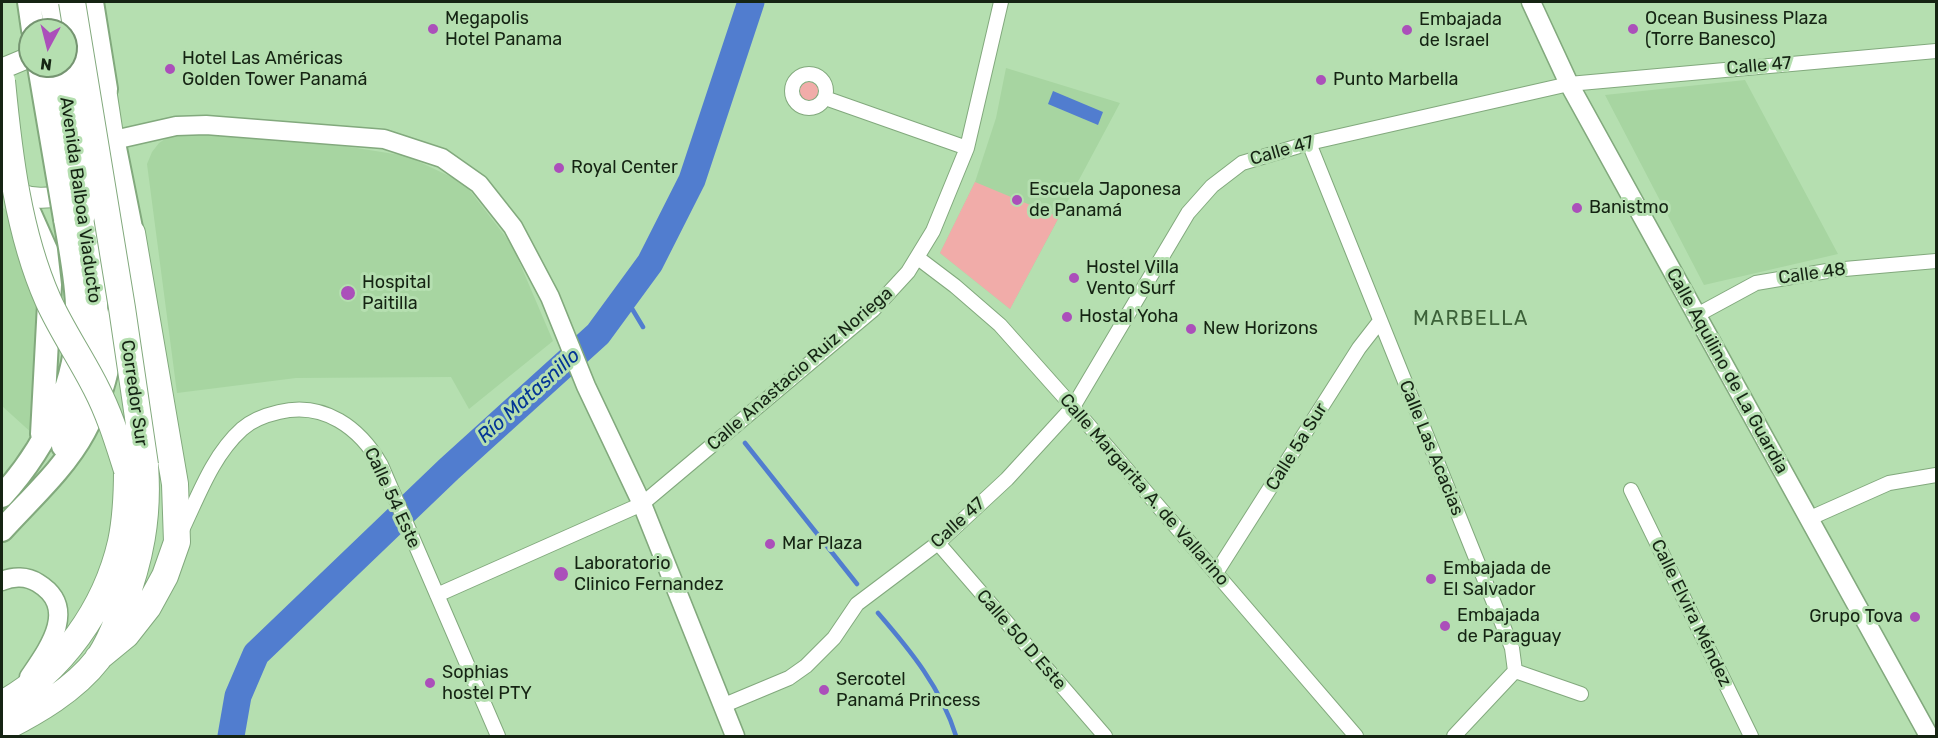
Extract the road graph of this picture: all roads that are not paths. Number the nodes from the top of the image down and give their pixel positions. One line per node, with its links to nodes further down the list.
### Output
1 (28, 2): 7 (main road)
2 (51, 2): 8 (main road)
3 (72, 2): 32 (highway, Corredor Sur, bridge)
4 (92, 2): 17 (main road)
5 (1001, 2): 21 (street, Calle Anastacio Ruiz Noriega)
6 (1531, 2): 16 (street, Calle Aquilino de La Guardia)
7 (31, 18)
8 (54, 18)
9 (1936, 51): 16 (street, Calle 47)
10 (18, 62): 12 (main road)
11 (78, 65): 17 (main road)
12 (2, 72)
13 (42, 78): 23 (main road, Avenida Balboa Viaducto, bridge)
14 (62, 78): 23 (main road, Avenida Balboa Viaducto, bridge)
15 (2, 81): 32 (highway, Corredor Sur, bridge)
16 (1569, 84): 19 (street, Calle 47); 28 (street, Calle Aquilino de La Guardia)
17 (106, 89): 20 (main road)
18 (825, 98): 21 (street)
19 (1309, 143): 29 (street, Calle Las Acacias); 30 (street, Calle 47)
20 (115, 144): 22 (main road); 24 (main road); 37 (street)
21 (967, 148): 26 (street, Calle Anastacio Ruiz Noriega)
22 (6, 184): 25 (main road)
23 (75, 217): 31 (main road, Avenida Balboa Viaducto); 33 (main road, Avenida Balboa Viaducto)
24 (131, 226): 25 (main road); 33 (main road); 40 (highway)
25 (46, 250): 31 (main road)
26 (918, 258): 30 (street, Calle Margarita A. de Vallarino); 37 (street, Calle Anastacio Ruiz Noriega)
27 (1936, 261): 28 (street, Calle 48)
28 (1697, 315): 38 (street, Calle Aquilino de La Guardia)
29 (1380, 321): 42 (street, Calle 5a Sur); 46 (street, Calle Las Acacias)
30 (1073, 407): 41 (street, Calle 47); 42 (street, Calle Margarita A. de Vallarino)
31 (42, 441): 36 (main road, Avenida Balboa Viaducto)
32 (136, 467): 45 (highway, Corredor Sur); 48 (highway, Corredor Sur)
33 (54, 473): 39 (main road)
34 (1936, 475): 38 (street)
35 (1631, 490): 56 (street, Calle Elvira Méndez)
36 (2, 496)
37 (642, 504): 44 (street, Calle Anastacio Ruiz Noriega); 49 (street)
38 (1808, 519): 57 (street, Calle Aquilino de La Guardia)
39 (2, 530)
40 (177, 542): 44 (street, Calle 54 Este); 45 (highway)
41 (938, 543): 49 (street, Calle 47); 53 (street, Calle 50 D Este)
42 (1216, 573): 54 (street, Calle Margarita A. de Vallarino)
43 (2, 581): 48 (street)
44 (437, 596): 51 (street, Calle 54 Este)
45 (98, 658): 50 (highway, Corredor Sur)
46 (1515, 671): 47 (street); 55 (street)
47 (1581, 694)
48 (10, 699)
49 (722, 706): 52 (street)
50 (2, 729)
51 (498, 736)
52 (735, 736)
53 (1105, 736)
54 (1356, 736)
55 (1454, 736)
56 (1750, 736)
57 (1929, 736)

